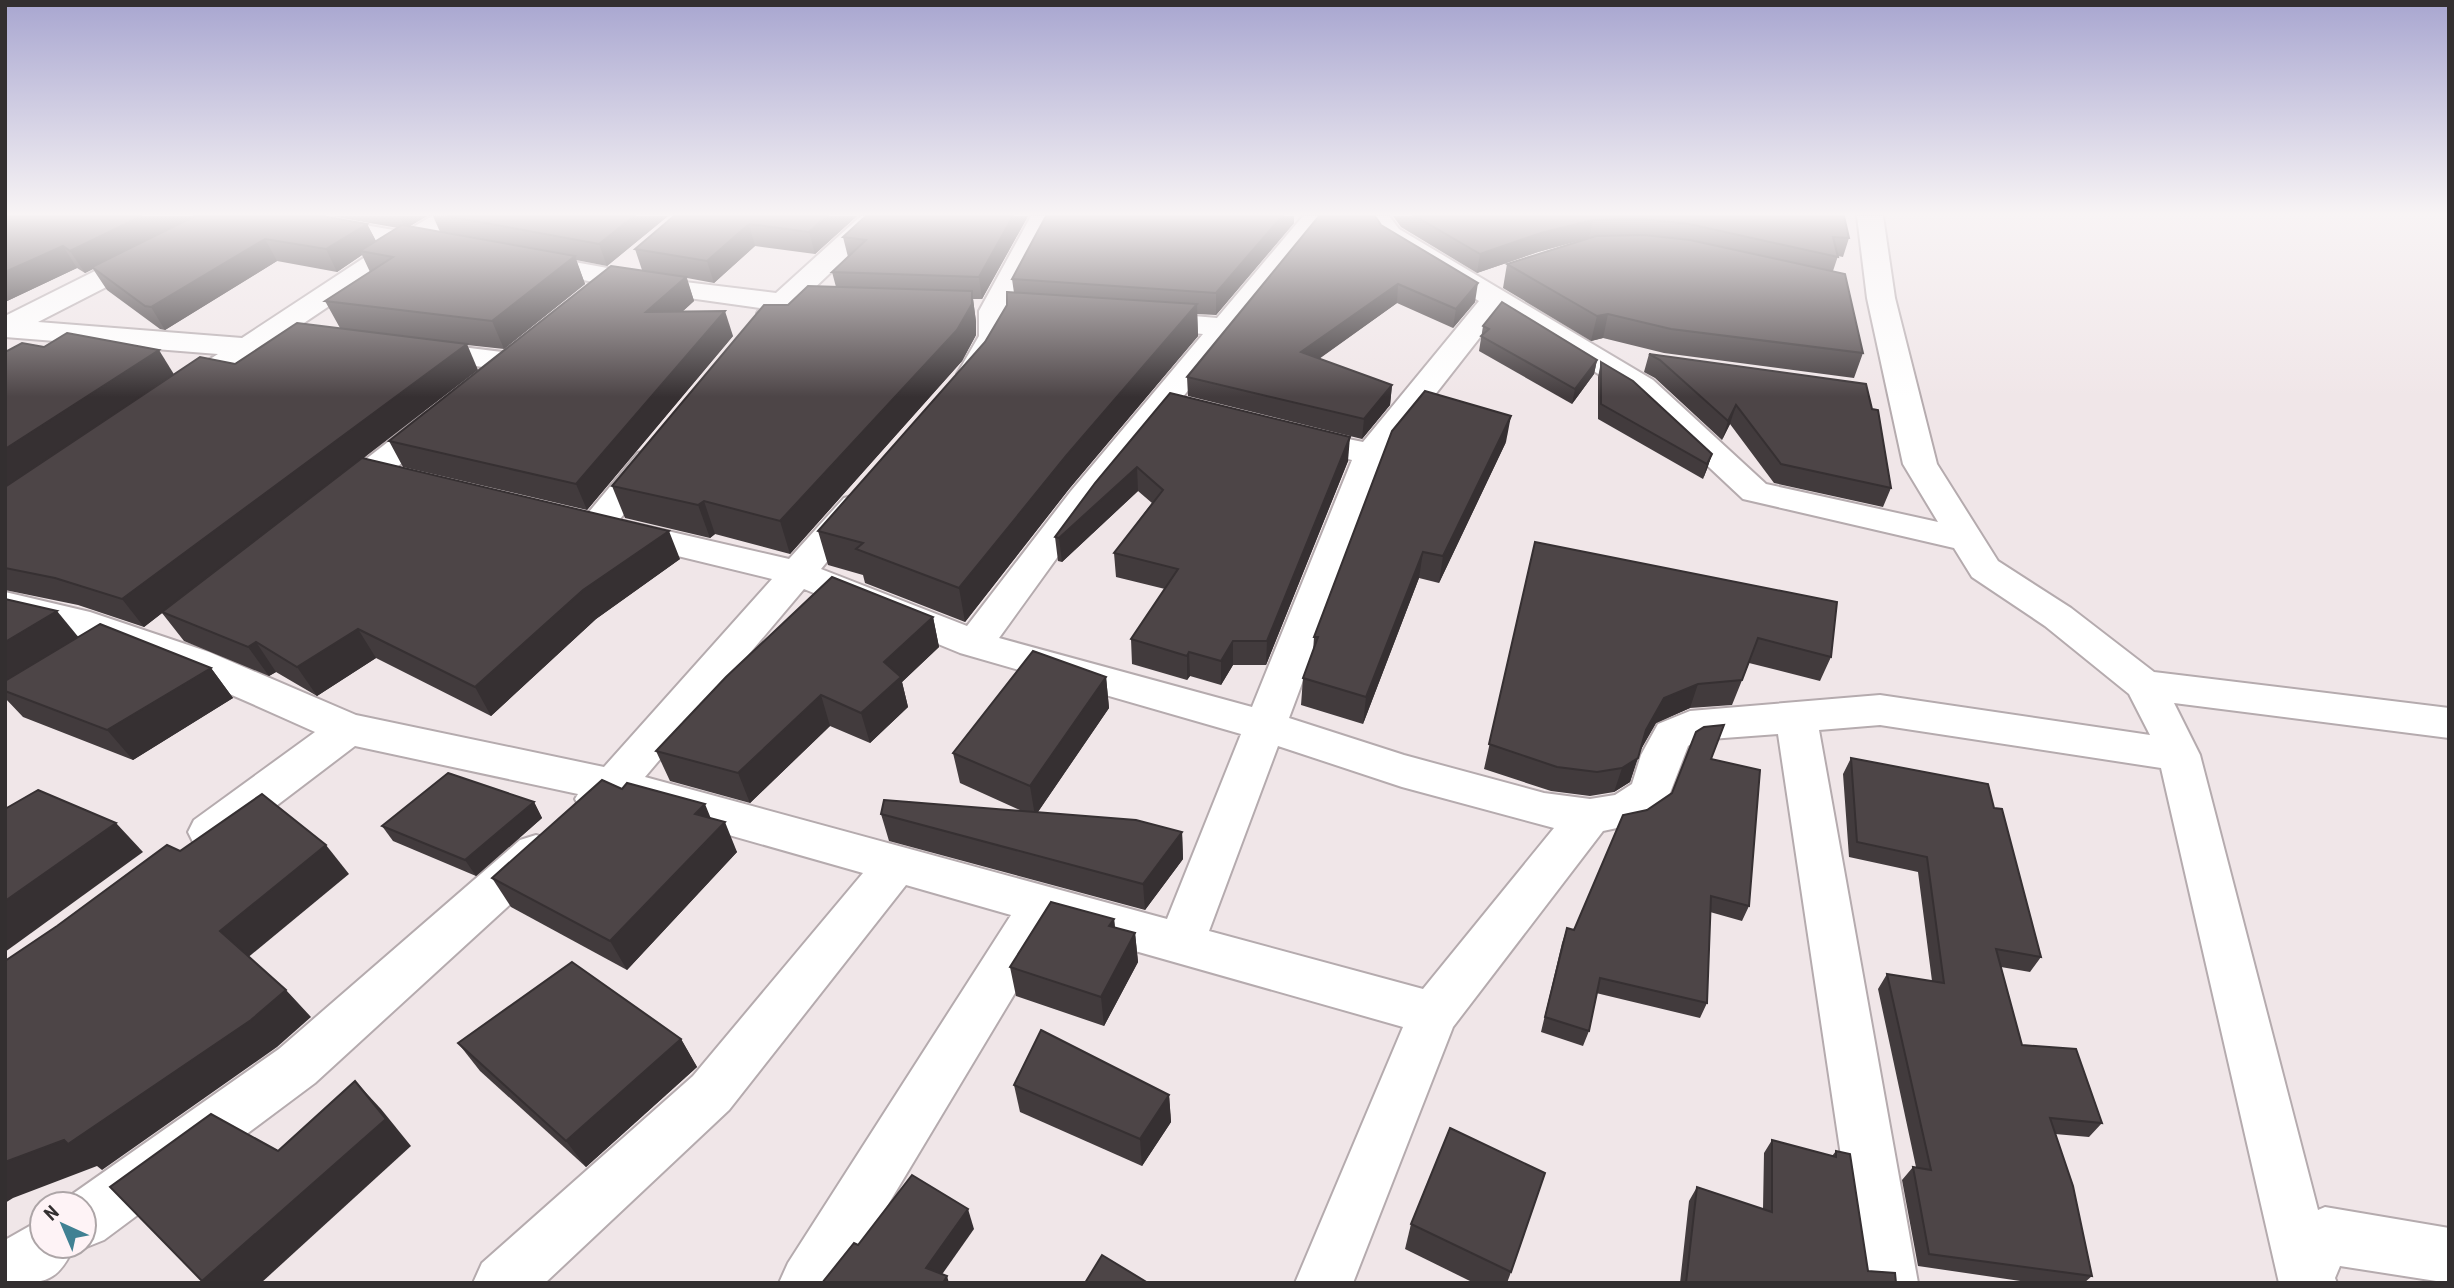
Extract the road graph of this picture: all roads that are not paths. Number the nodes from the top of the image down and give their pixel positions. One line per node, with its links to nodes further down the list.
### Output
1 (106, 276): 15 (street)
2 (353, 276): 19 (street)
3 (603, 276): 9 (street)
4 (810, 276): 12 (street)
5 (1012, 276): 23 (street)
6 (1267, 276): 16 (street)
7 (1474, 276): 10 (street)
8 (1868, 276): 34 (street)
9 (613, 278): 11 (street); 12 (street)
10 (1494, 286): 20 (street); 27 (street)
11 (582, 303)
12 (779, 304): 13 (street); 17 (street)
13 (872, 307)
14 (1115, 319): 16 (street)
15 (5, 327): 19 (street)
16 (1224, 327): 37 (street)
17 (752, 335)
18 (309, 337): 19 (street)
19 (258, 339): 24 (street)
20 (1567, 342): 22 (street); 34 (street)
21 (390, 347): 28 (street)
22 (1664, 365)
23 (950, 398)
24 (155, 409)
25 (666, 441): 33 (street)
26 (1319, 441): 27 (street)
27 (1371, 454): 41 (street)
28 (370, 472): 30 (street); 31 (street)
29 (878, 480): 35 (street)
30 (410, 481)
31 (318, 513)
32 (556, 516): 33 (street)
33 (596, 526): 35 (street)
34 (1966, 539): 38 (street)
35 (797, 573): 37 (street); 44 (street)
36 (5, 605): 42 (street)
37 (974, 644): 41 (street)
38 (2144, 685): 40 (street); 43 (street)
39 (1796, 717): 43 (street); 45 (street); 59 (street)
40 (2449, 723)
41 (1266, 726): 45 (street); 49 (street)
42 (348, 729): 44 (street); 46 (street)
43 (2179, 755): 55 (street)
44 (613, 785): 47 (street); 51 (street)
45 (1590, 816): 50 (street)
46 (181, 854)
47 (897, 864): 48 (street); 56 (street)
48 (1042, 906): 49 (street); 57 (street)
49 (1180, 945): 50 (street)
50 (1433, 1014): 58 (street)
51 (98, 1210)
52 (2449, 1256): 55 (street)
53 (28, 1258): 54 (street)
54 (5, 1274)
55 (2308, 1280)
56 (502, 1283)
57 (808, 1283)
58 (1324, 1283)
59 (1889, 1283)

